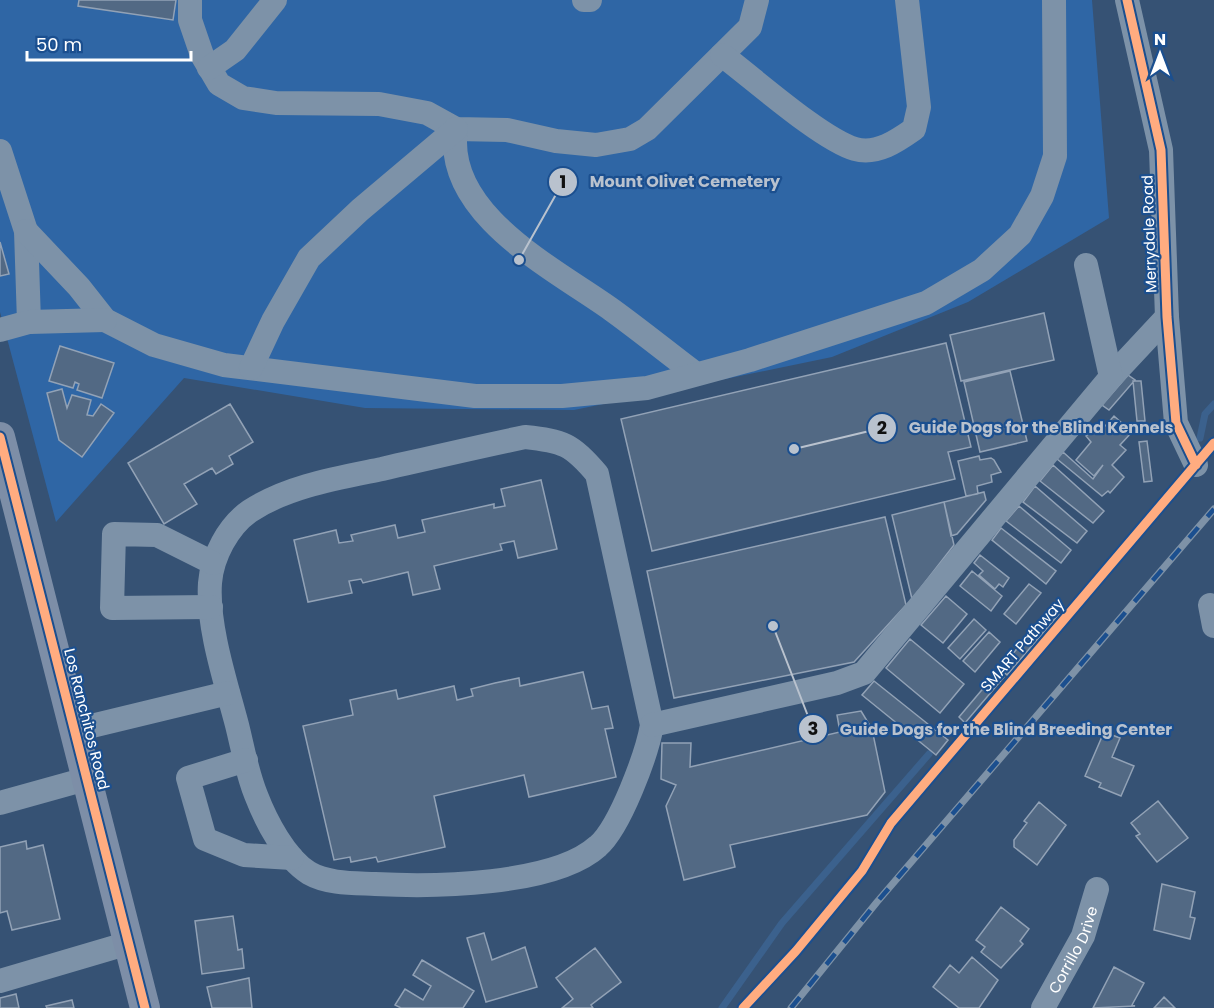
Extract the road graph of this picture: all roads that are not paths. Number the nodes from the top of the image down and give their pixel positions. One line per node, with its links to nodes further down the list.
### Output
1 (190, 0): 10 (street)
2 (275, 0): 10 (street)
3 (584, 0): 4 (street)
4 (590, 0)
5 (758, 0): 9 (street)
6 (907, 0): 9 (street)
7 (1054, 0): 19 (street)
8 (1127, 0): 15 (street, Merrydale Road)
9 (722, 54): 11 (street)
10 (209, 68): 11 (street)
11 (456, 129): 18 (street); 19 (street)
12 (0, 151): 13 (street)
13 (26, 231): 16 (street); 17 (street)
14 (1086, 265): 20 (street)
15 (1167, 317): 20 (street); 22 (street, Merrydale Road)
16 (105, 320): 17 (street); 18 (street)
17 (13, 327)
18 (252, 368): 19 (street)
19 (696, 374)
20 (1111, 378): 26 (street)
21 (0, 437): 27 (main road, Los Ranchitos Road)
22 (1196, 465)
23 (213, 563): 24 (street); 24 (street); 26 (street)
24 (211, 607): 25 (street)
25 (228, 693): 27 (street); 28 (street)
26 (652, 725): 31 (street)
27 (75, 730): 29 (main road, Los Ranchitos Road)
28 (246, 760): 31 (street); 31 (street)
29 (86, 779): 30 (street); 33 (main road, Los Ranchitos Road)
30 (0, 803)
31 (292, 858)
32 (1097, 889): 36 (street, Corrillo Drive)
33 (129, 943): 34 (street); 35 (main road, Los Ranchitos Road)
34 (0, 981)
35 (145, 1008)
36 (1043, 1008)

